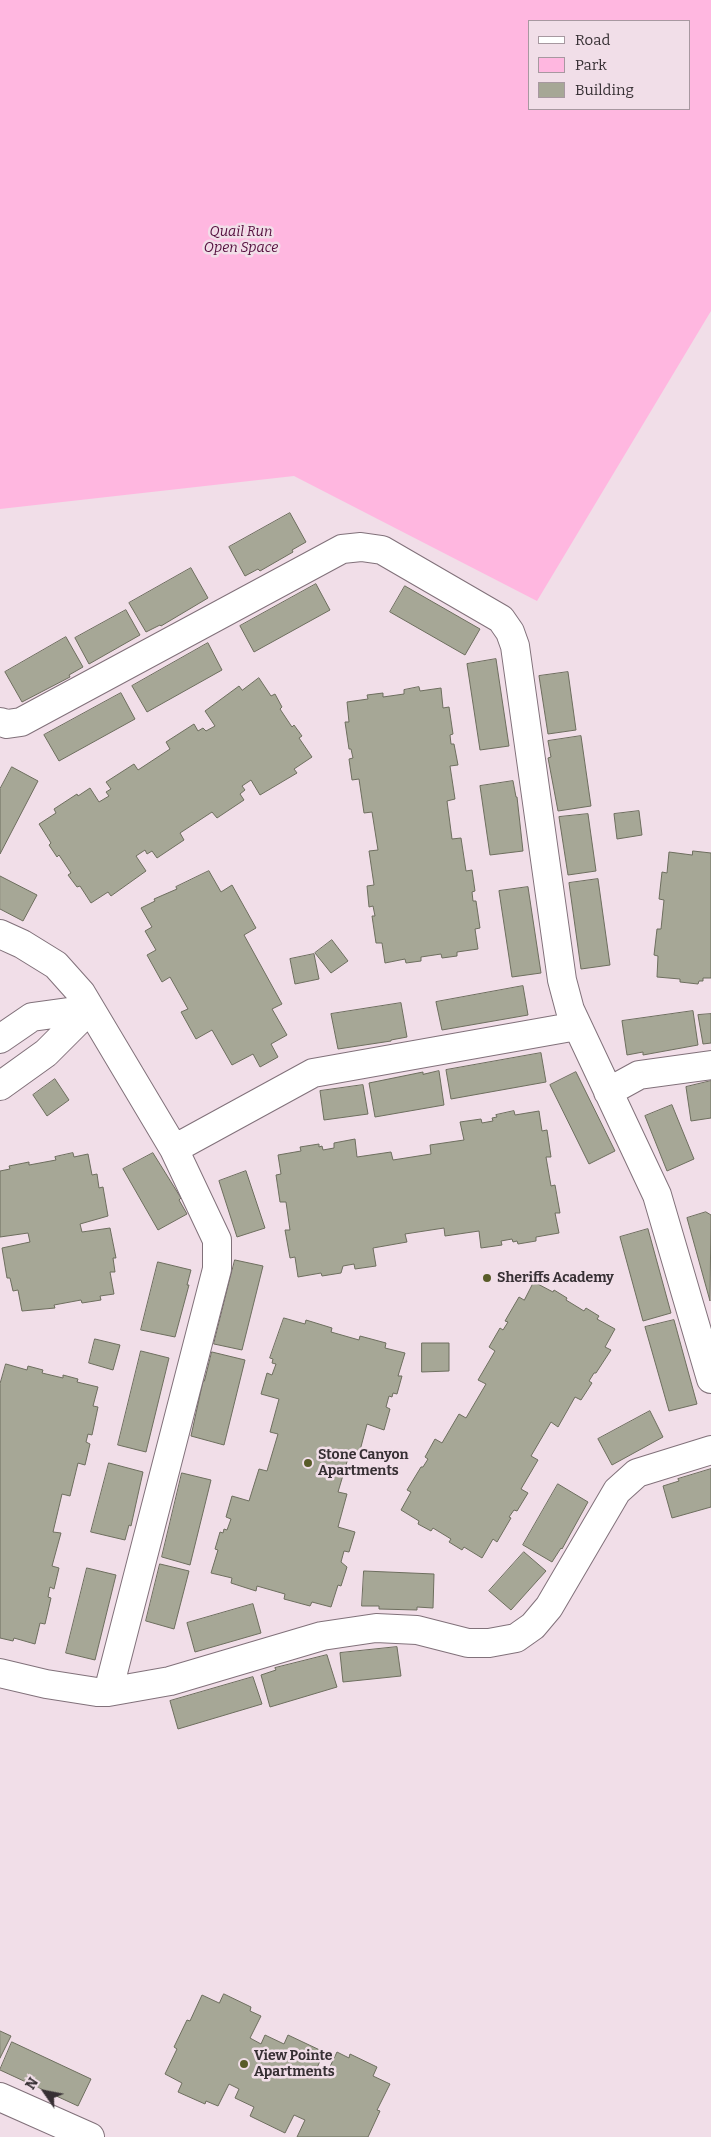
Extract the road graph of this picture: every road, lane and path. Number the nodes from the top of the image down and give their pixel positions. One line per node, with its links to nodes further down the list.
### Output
1 (2, 727): 4 (street)
2 (0, 934): 3 (street)
3 (90, 1009): 5 (street); 7 (street); 9 (street)
4 (577, 1026): 8 (street); 9 (street)
5 (0, 1039)
6 (711, 1065): 8 (street)
7 (0, 1086)
8 (608, 1092): 10 (street)
9 (174, 1149): 13 (street)
10 (711, 1379)
11 (711, 1450): 13 (street)
12 (0, 1673): 13 (street)
13 (108, 1692)
14 (0, 2097): 15 (street)
15 (90, 2137)

